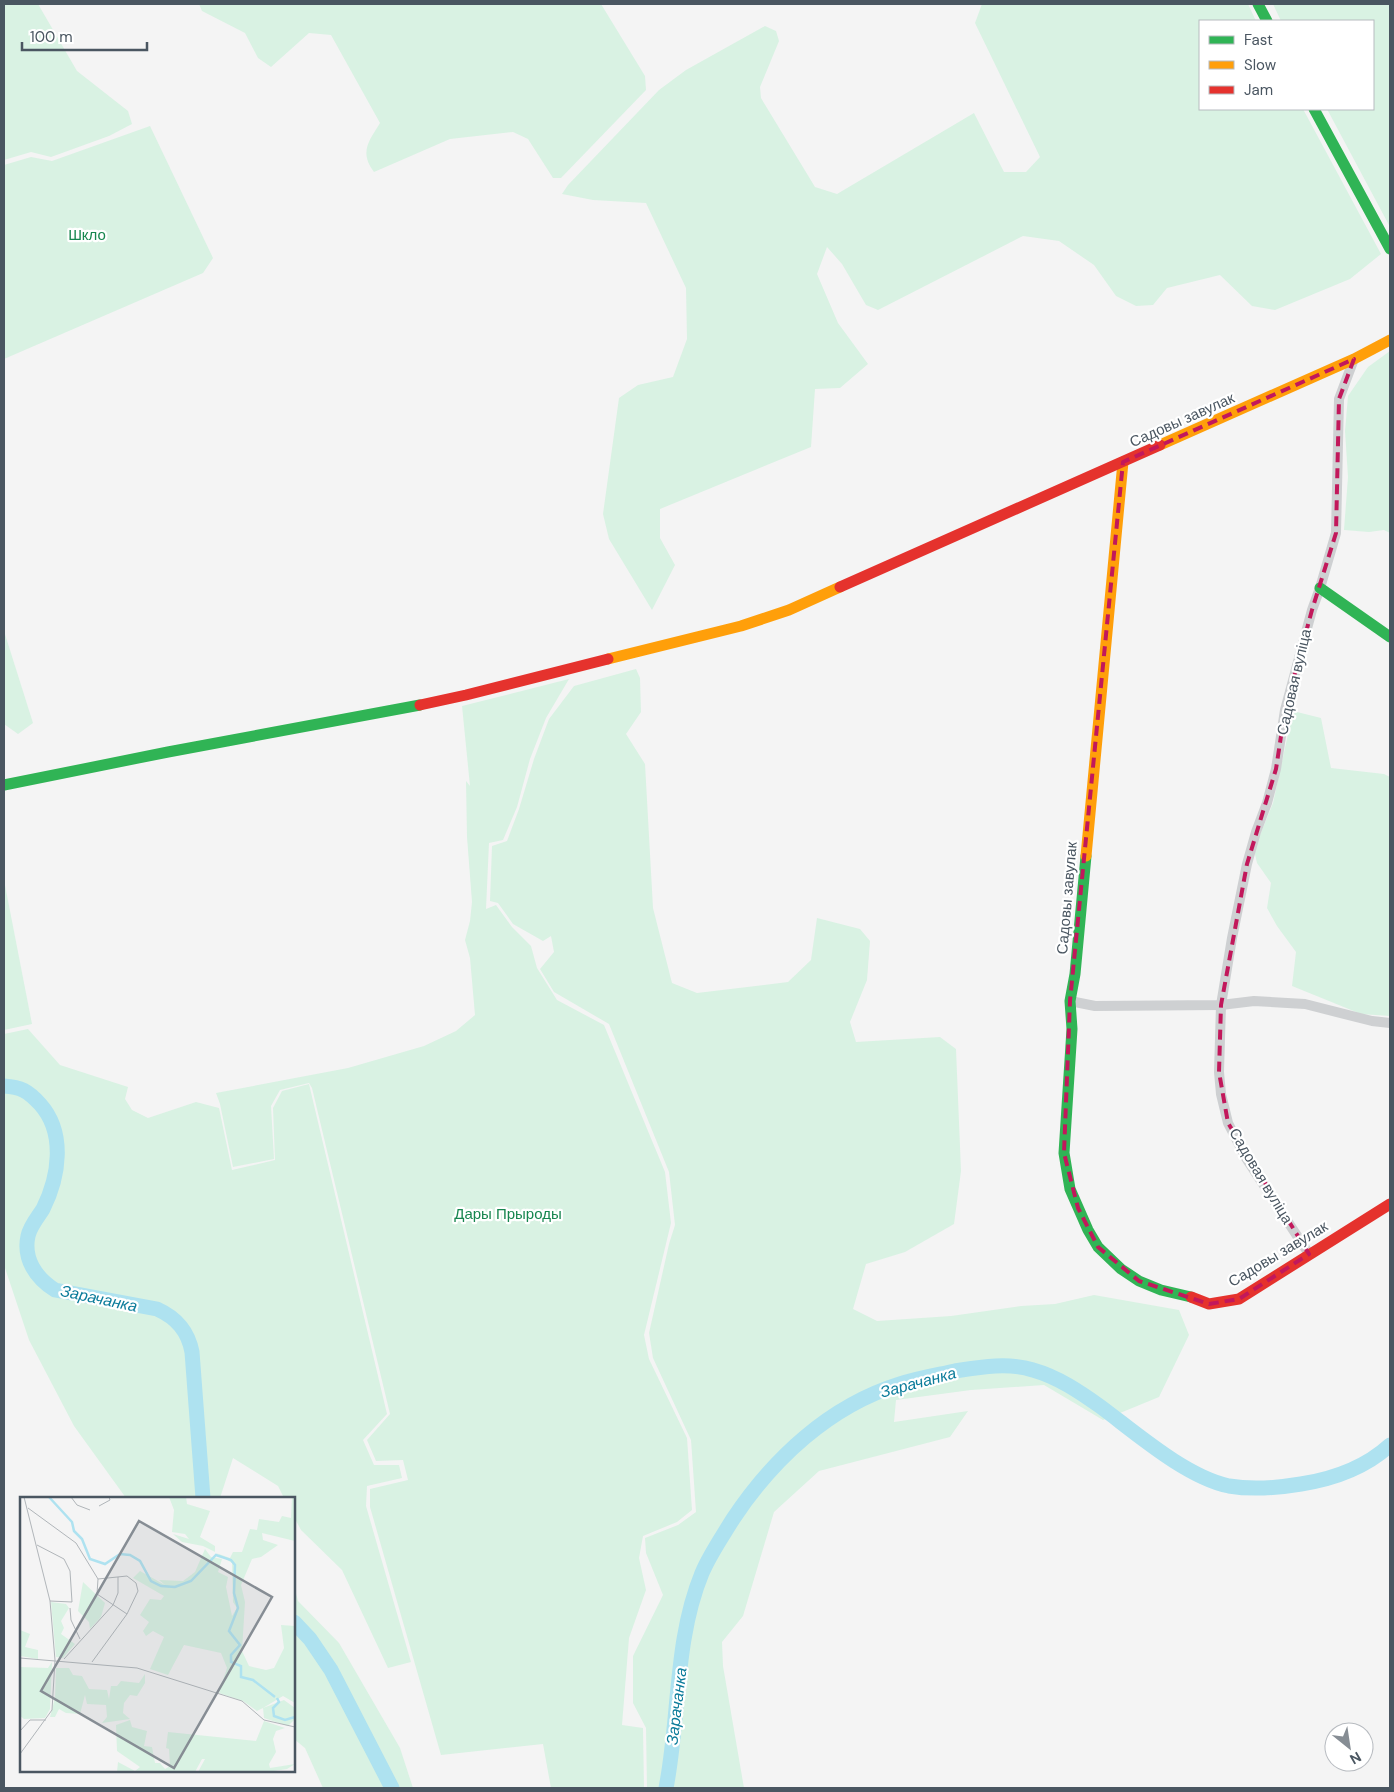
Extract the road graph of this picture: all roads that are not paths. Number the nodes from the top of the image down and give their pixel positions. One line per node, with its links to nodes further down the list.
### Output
1 (1258, 4): 2 (street)
2 (1266, 20)
3 (1315, 110): 4 (street)
4 (1390, 248)
5 (1390, 340): 6 (street, Садовы завулак)
6 (1354, 359): 7 (street, Садовы завулак); 8 (street, Садовая вуліца)
7 (1123, 462): 10 (street); 11 (street, Садовы завулак)
8 (1320, 588): 9 (street); 12 (street, Садовая вуліца)
9 (1390, 637)
10 (4, 785)
11 (1070, 1001): 12 (street); 15 (street, Садовы завулак)
12 (1221, 1006): 13 (street); 15 (street, Садовая вуліца)
13 (1390, 1023)
14 (1390, 1204): 15 (street, Садовы завулак)
15 (1309, 1254)

